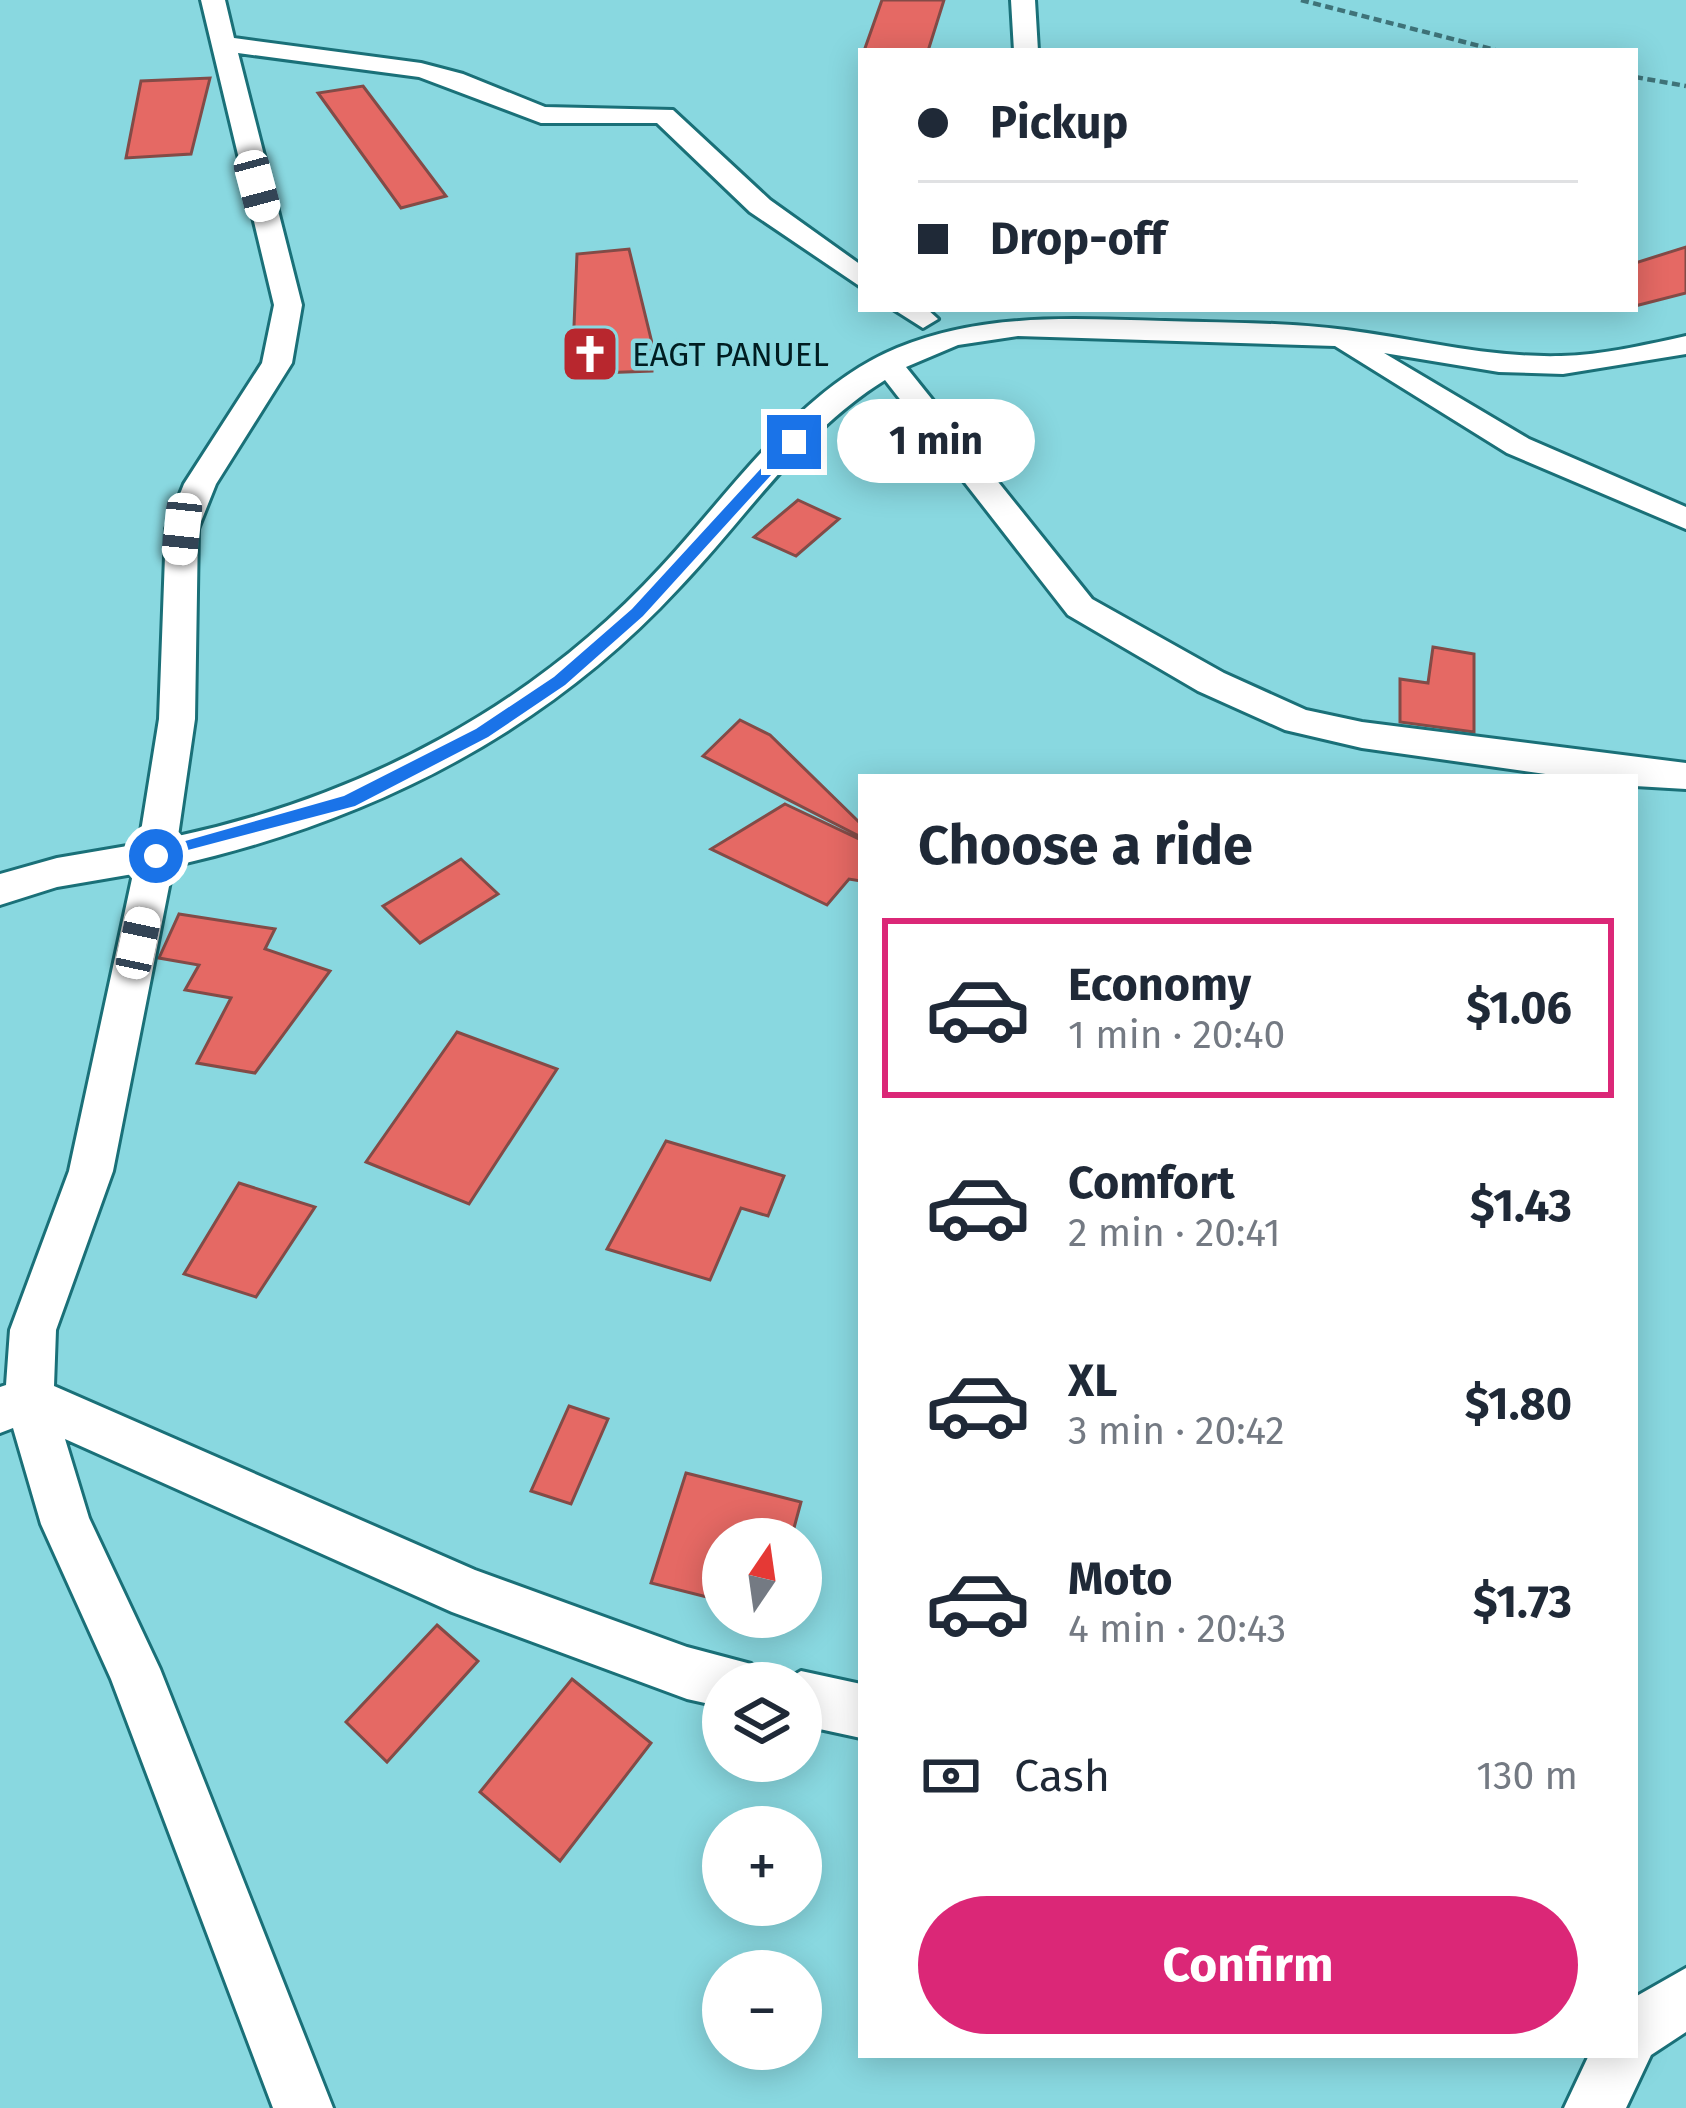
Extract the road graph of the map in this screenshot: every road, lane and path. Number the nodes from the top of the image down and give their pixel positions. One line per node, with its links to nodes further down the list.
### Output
1 (213, 0): 4 (street)
2 (1023, 0): 5 (street)
3 (1301, 0): 6 (path)
4 (224, 44): 9 (street); 16 (street)
5 (1026, 48)
6 (1486, 48)
7 (1638, 78): 8 (path)
8 (1686, 86)
9 (858, 276)
10 (920, 312): 13 (street)
11 (1338, 338): 12 (street); 13 (street); 14 (street)
12 (1686, 345)
13 (896, 358): 15 (street); 16 (street)
14 (1686, 519)
15 (1686, 776)
16 (156, 856): 17 (street); 18 (street)
17 (0, 890)
18 (14, 1404): 19 (street); 25 (street)
19 (702, 1676)
20 (822, 1703): 21 (street)
21 (858, 1710)
22 (1686, 1997): 23 (street)
23 (1638, 2030)
24 (1619, 2058): 26 (street)
25 (303, 2108)
26 (1594, 2108)

